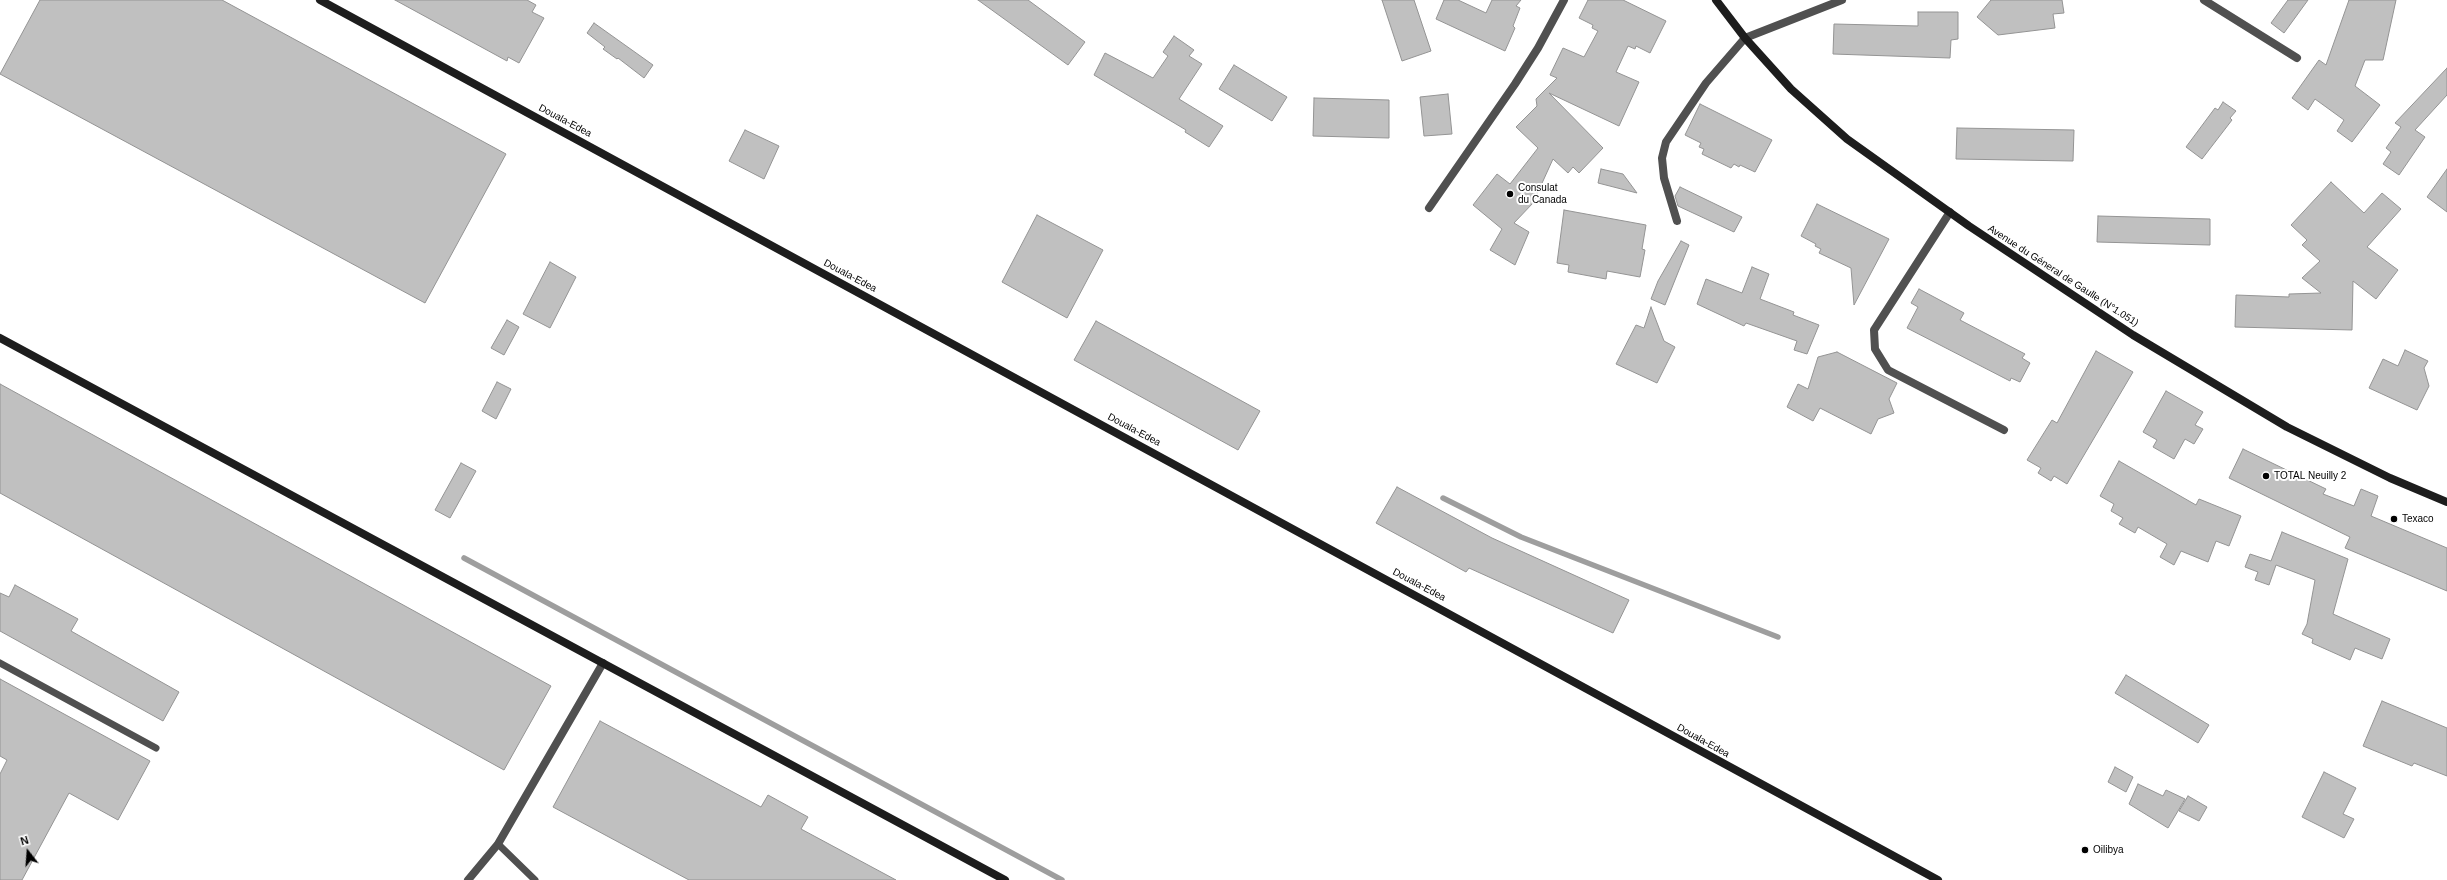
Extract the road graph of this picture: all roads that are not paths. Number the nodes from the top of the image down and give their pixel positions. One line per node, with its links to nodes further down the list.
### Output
1 (320, 0): 21 (main road, Douala-Edea)
2 (1564, 0): 8 (street)
3 (1716, 0): 6 (main road, Avenue du Géneral de Gaulle (N°1.051))
4 (1842, 0): 6 (street)
5 (2205, 0): 7 (street)
6 (1745, 38): 9 (main road, Avenue du Géneral de Gaulle (N°1.051)); 10 (street)
7 (2296, 58)
8 (1429, 208)
9 (1950, 212): 12 (street); 13 (main road, Avenue du Géneral de Gaulle (N°1.051))
10 (1677, 221)
11 (0, 338): 15 (main road)
12 (2004, 430)
13 (2447, 502)
14 (0, 663): 16 (lane)
15 (603, 663): 17 (street); 20 (main road)
16 (156, 748)
17 (498, 844): 18 (street); 19 (lane)
18 (468, 880)
19 (535, 880)
20 (1006, 880)
21 (1938, 880)

